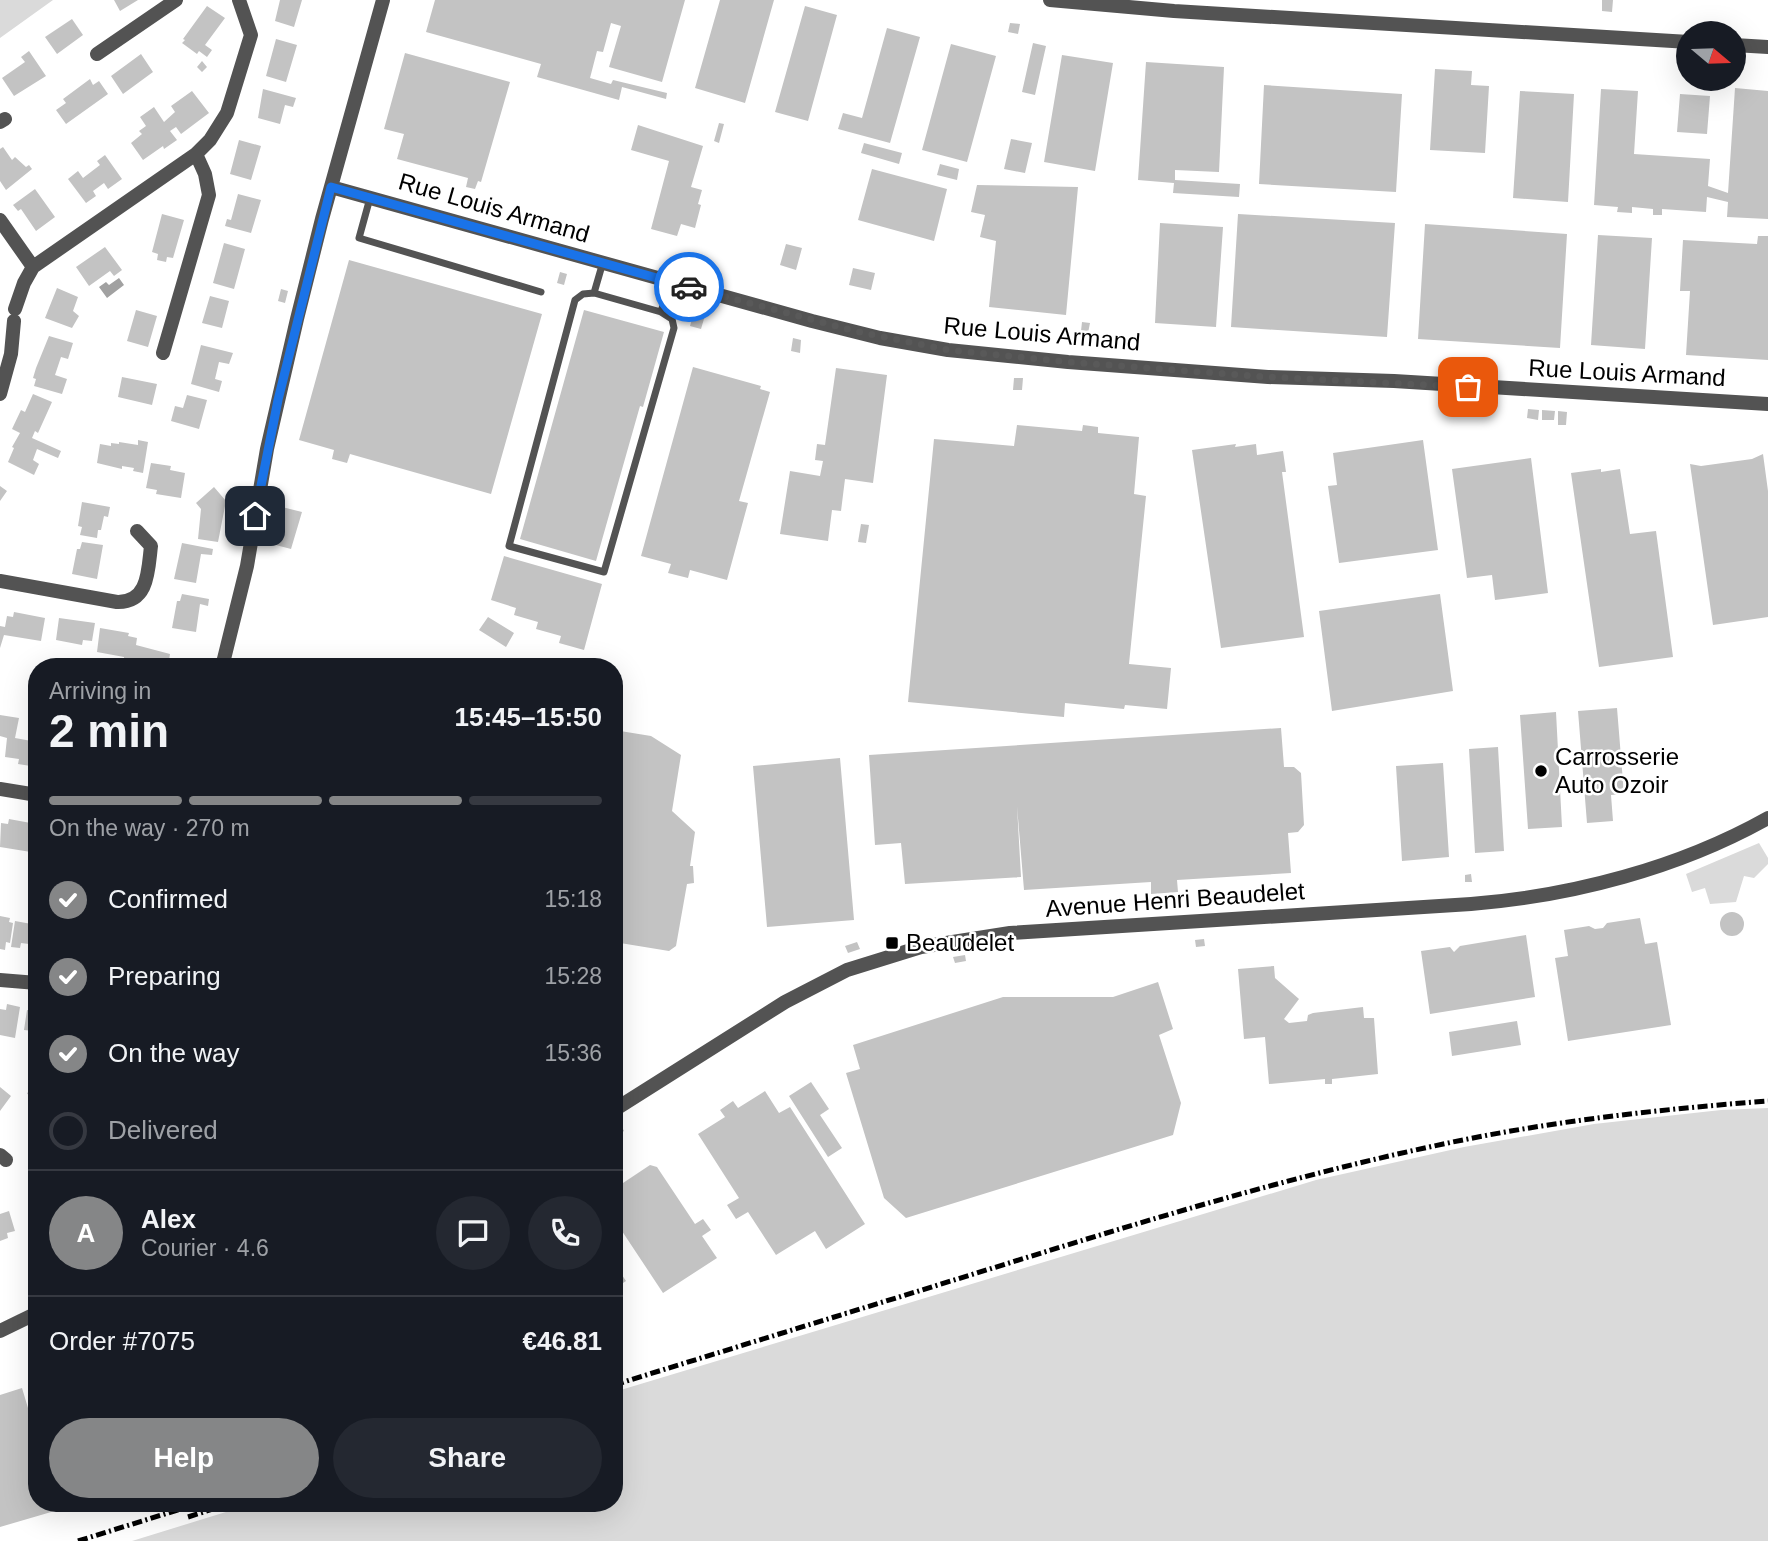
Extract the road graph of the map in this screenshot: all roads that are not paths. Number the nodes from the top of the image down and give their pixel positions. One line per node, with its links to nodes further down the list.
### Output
1 (176, 0): 8 (street)
2 (239, 0): 9 (street)
3 (383, 0): 10 (street)
4 (1049, 0): 5 (street)
5 (1676, 41)
6 (1746, 46): 7 (street)
7 (1768, 47)
8 (97, 54)
9 (196, 154): 14 (street); 19 (street)
10 (331, 187): 11 (street, Rue Louis Armand); 24 (street)
11 (370, 197): 13 (street, Rue Louis Armand); 16 (lane)
12 (0, 220): 14 (street)
13 (603, 262): 15 (street, Rue Louis Armand); 17 (lane)
14 (33, 267): 20 (street)
15 (670, 282): 18 (lane); 21 (street, Rue Louis Armand)
16 (541, 292)
17 (594, 293): 18 (lane); 18 (lane)
18 (662, 312)
19 (163, 353)
20 (0, 394)
21 (1768, 404)
22 (137, 531): 23 (street)
23 (0, 581)
24 (224, 658)
25 (0, 789): 26 (street)
26 (28, 794)
27 (1768, 818): 30 (street, Avenue Henri Beaudelet)
28 (0, 980): 29 (street)
29 (28, 982)
30 (623, 1104)
31 (28, 1317): 32 (street)
32 (0, 1331)

